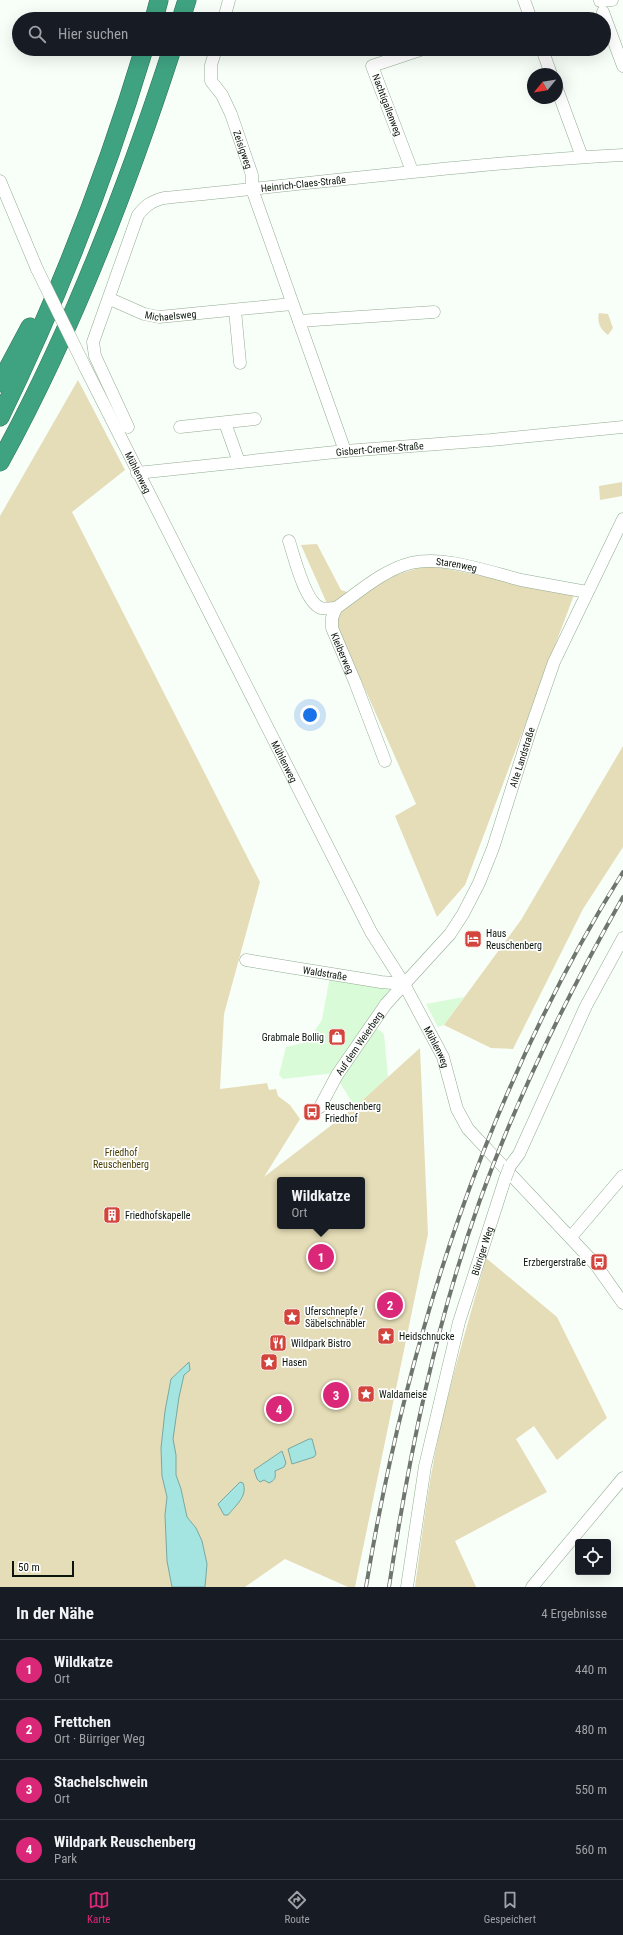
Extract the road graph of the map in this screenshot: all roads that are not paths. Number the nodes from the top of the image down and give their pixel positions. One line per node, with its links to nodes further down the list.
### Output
1 (159, 0): 5 (highway)
2 (187, 0): 6 (highway)
3 (229, 0): 7 (street)
4 (524, 0): 8 (street)
5 (156, 12)
6 (183, 12)
7 (226, 12)
8 (528, 12)
9 (611, 25): 15 (street)
10 (142, 56): 24 (highway)
11 (170, 56): 39 (highway)
12 (214, 56): 22 (street, Zeisigweg)
13 (402, 56): 20 (street, Nachtigallenweg)
14 (545, 56): 16 (street)
15 (623, 66)
16 (549, 68)
17 (563, 104): 19 (street)
18 (623, 155): 19 (street, Heinrich-Claes-Straße)
19 (582, 157): 20 (street, Heinrich-Claes-Straße)
20 (412, 171): 22 (street, Heinrich-Claes-Straße)
21 (0, 181): 23 (street, Mühlenweg)
22 (252, 189): 25 (street, Heinrich-Claes-Straße); 26 (street, Zeisigweg)
23 (6, 210): 41 (street, Mühlenweg, bridge)
24 (65, 275): 31 (highway); 32 (highway)
25 (110, 299): 27 (street, Michaelsweg); 35 (street, Heinrich-Claes-Straße)
26 (292, 304): 27 (street, Michaelsweg); 29 (street, Zeisigweg)
27 (235, 310): 30 (street)
28 (434, 312): 29 (street)
29 (299, 321): 38 (street, Zeisigweg)
30 (240, 363)
31 (0, 383)
32 (0, 417)
33 (255, 419): 34 (street)
34 (225, 423): 36 (street); 40 (street)
35 (128, 427)
36 (180, 427)
37 (623, 427): 38 (street, Gisbert-Cremer-Straße)
38 (345, 452): 40 (street, Gisbert-Cremer-Straße)
39 (0, 462)
40 (239, 462): 41 (street, Gisbert-Cremer-Straße)
41 (137, 472): 49 (street, Mühlenweg)
42 (623, 519): 44 (street, Alte Landstraße)
43 (289, 541): 45 (street)
44 (587, 592): 45 (street, Starenweg); 49 (street, Alte Landstraße)
45 (336, 608): 46 (street, Kleiberweg)
46 (385, 761)
47 (623, 938): 55 (street, Bürriger Weg, bridge)
48 (246, 960): 49 (street, Waldstraße)
49 (404, 984): 50 (street, Auf dem Weierberg); 52 (street, Mühlenweg)
50 (320, 1107)
51 (623, 1176): 52 (street)
52 (571, 1237): 53 (street, Mühlenweg)
53 (623, 1304)
54 (623, 1478): 56 (street)
55 (407, 1587)
56 (532, 1587)

